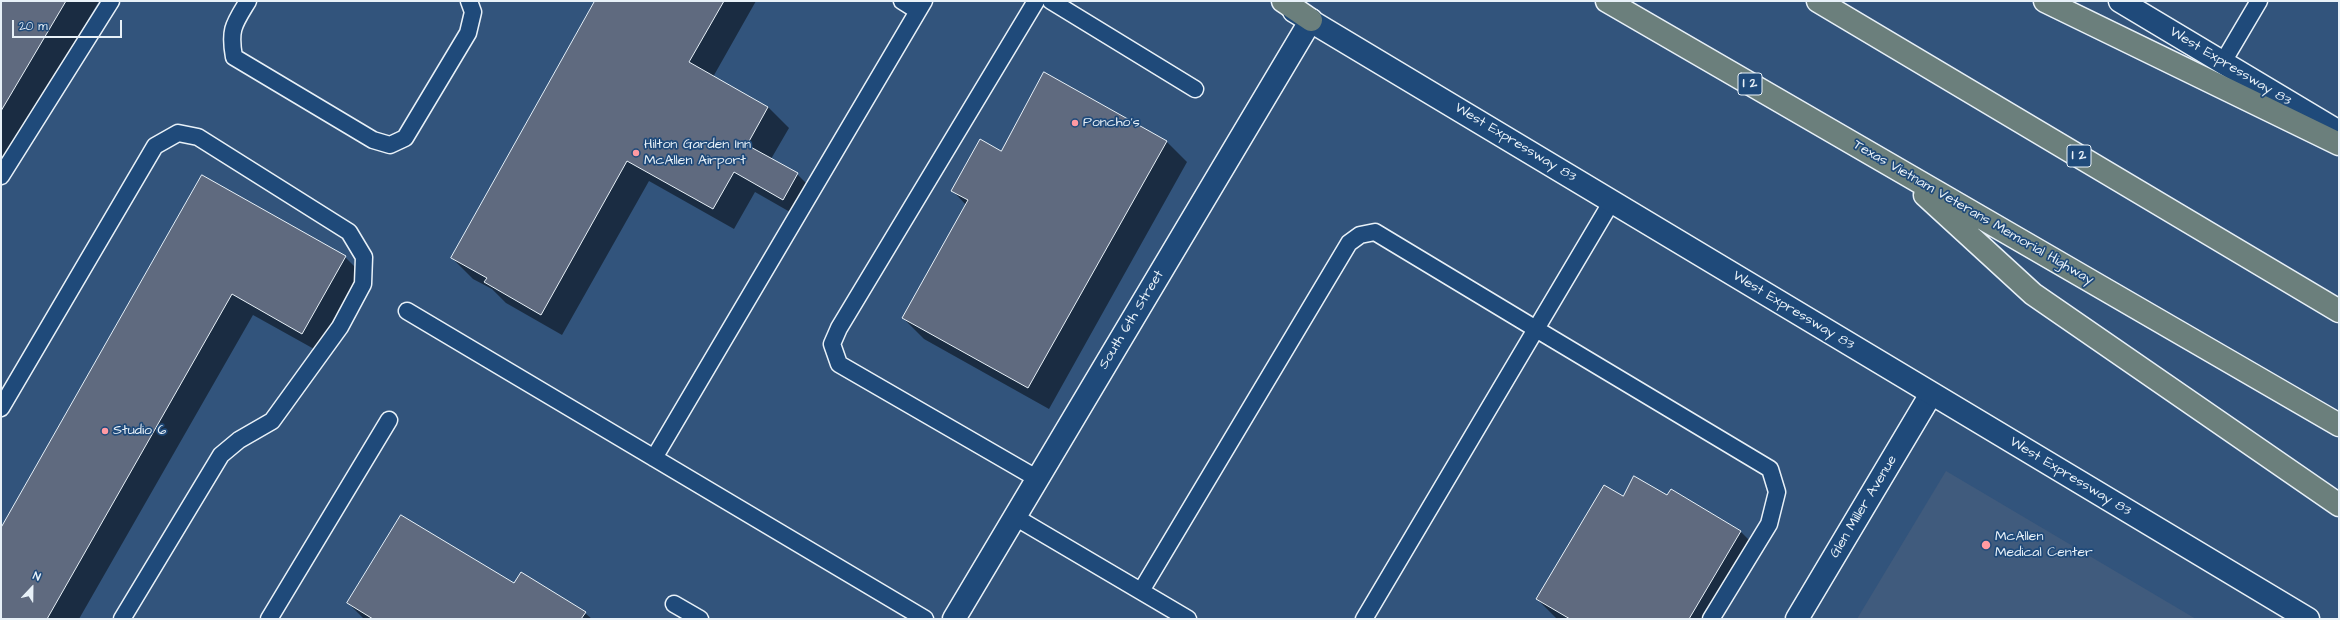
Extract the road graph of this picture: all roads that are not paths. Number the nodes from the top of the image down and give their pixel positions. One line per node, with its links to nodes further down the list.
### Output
1 (111, 1): 21 (lane)
2 (248, 1): 3 (lane)
3 (469, 1)
4 (902, 1): 14 (lane)
5 (1036, 1): 31 (lane)
6 (1050, 1): 17 (lane)
7 (1278, 1): 15 (main road, West Expressway 83)
8 (1282, 1): 15 (highway)
9 (1607, 1): 20 (highway, Texas Vietnam Veterans Memorial Highway / I 2)
10 (1818, 1): 24 (highway, I 2)
11 (2045, 1): 19 (highway)
12 (2120, 1): 16 (main road, West Expressway 83)
13 (2259, 1): 16 (lane)
14 (921, 6): 30 (lane)
15 (1310, 20): 22 (main road, West Expressway 83); 31 (main road, South 6th Street)
16 (2223, 62): 18 (main road, West Expressway 83)
17 (1195, 88)
18 (2339, 132)
19 (2339, 144)
20 (1893, 166): 29 (highway, Texas Vietnam Veterans Memorial Highway / I 2); 32 (highway)
21 (1, 176)
22 (1612, 201): 25 (lane); 26 (main road, West Expressway 83)
23 (407, 311): 30 (lane)
24 (2339, 311)
25 (1536, 329): 34 (lane); 42 (lane); 43 (lane)
26 (1931, 394): 44 (main road, Glen Miller Avenue); 45 (main road, West Expressway 83)
27 (1, 408): 36 (lane)
28 (389, 420): 37 (lane)
29 (2339, 425)
30 (654, 458): 39 (lane)
31 (1038, 479): 33 (main road, South 6th Street)
32 (2339, 505)
33 (1015, 517): 34 (lane); 40 (main road, South 6th Street)
34 (1141, 591): 41 (lane)
35 (674, 604): 38 (lane)
36 (122, 619)
37 (269, 619)
38 (700, 619)
39 (925, 619)
40 (954, 619)
41 (1188, 619)
42 (1364, 619)
43 (1711, 619)
44 (1797, 619)
45 (2308, 619)

